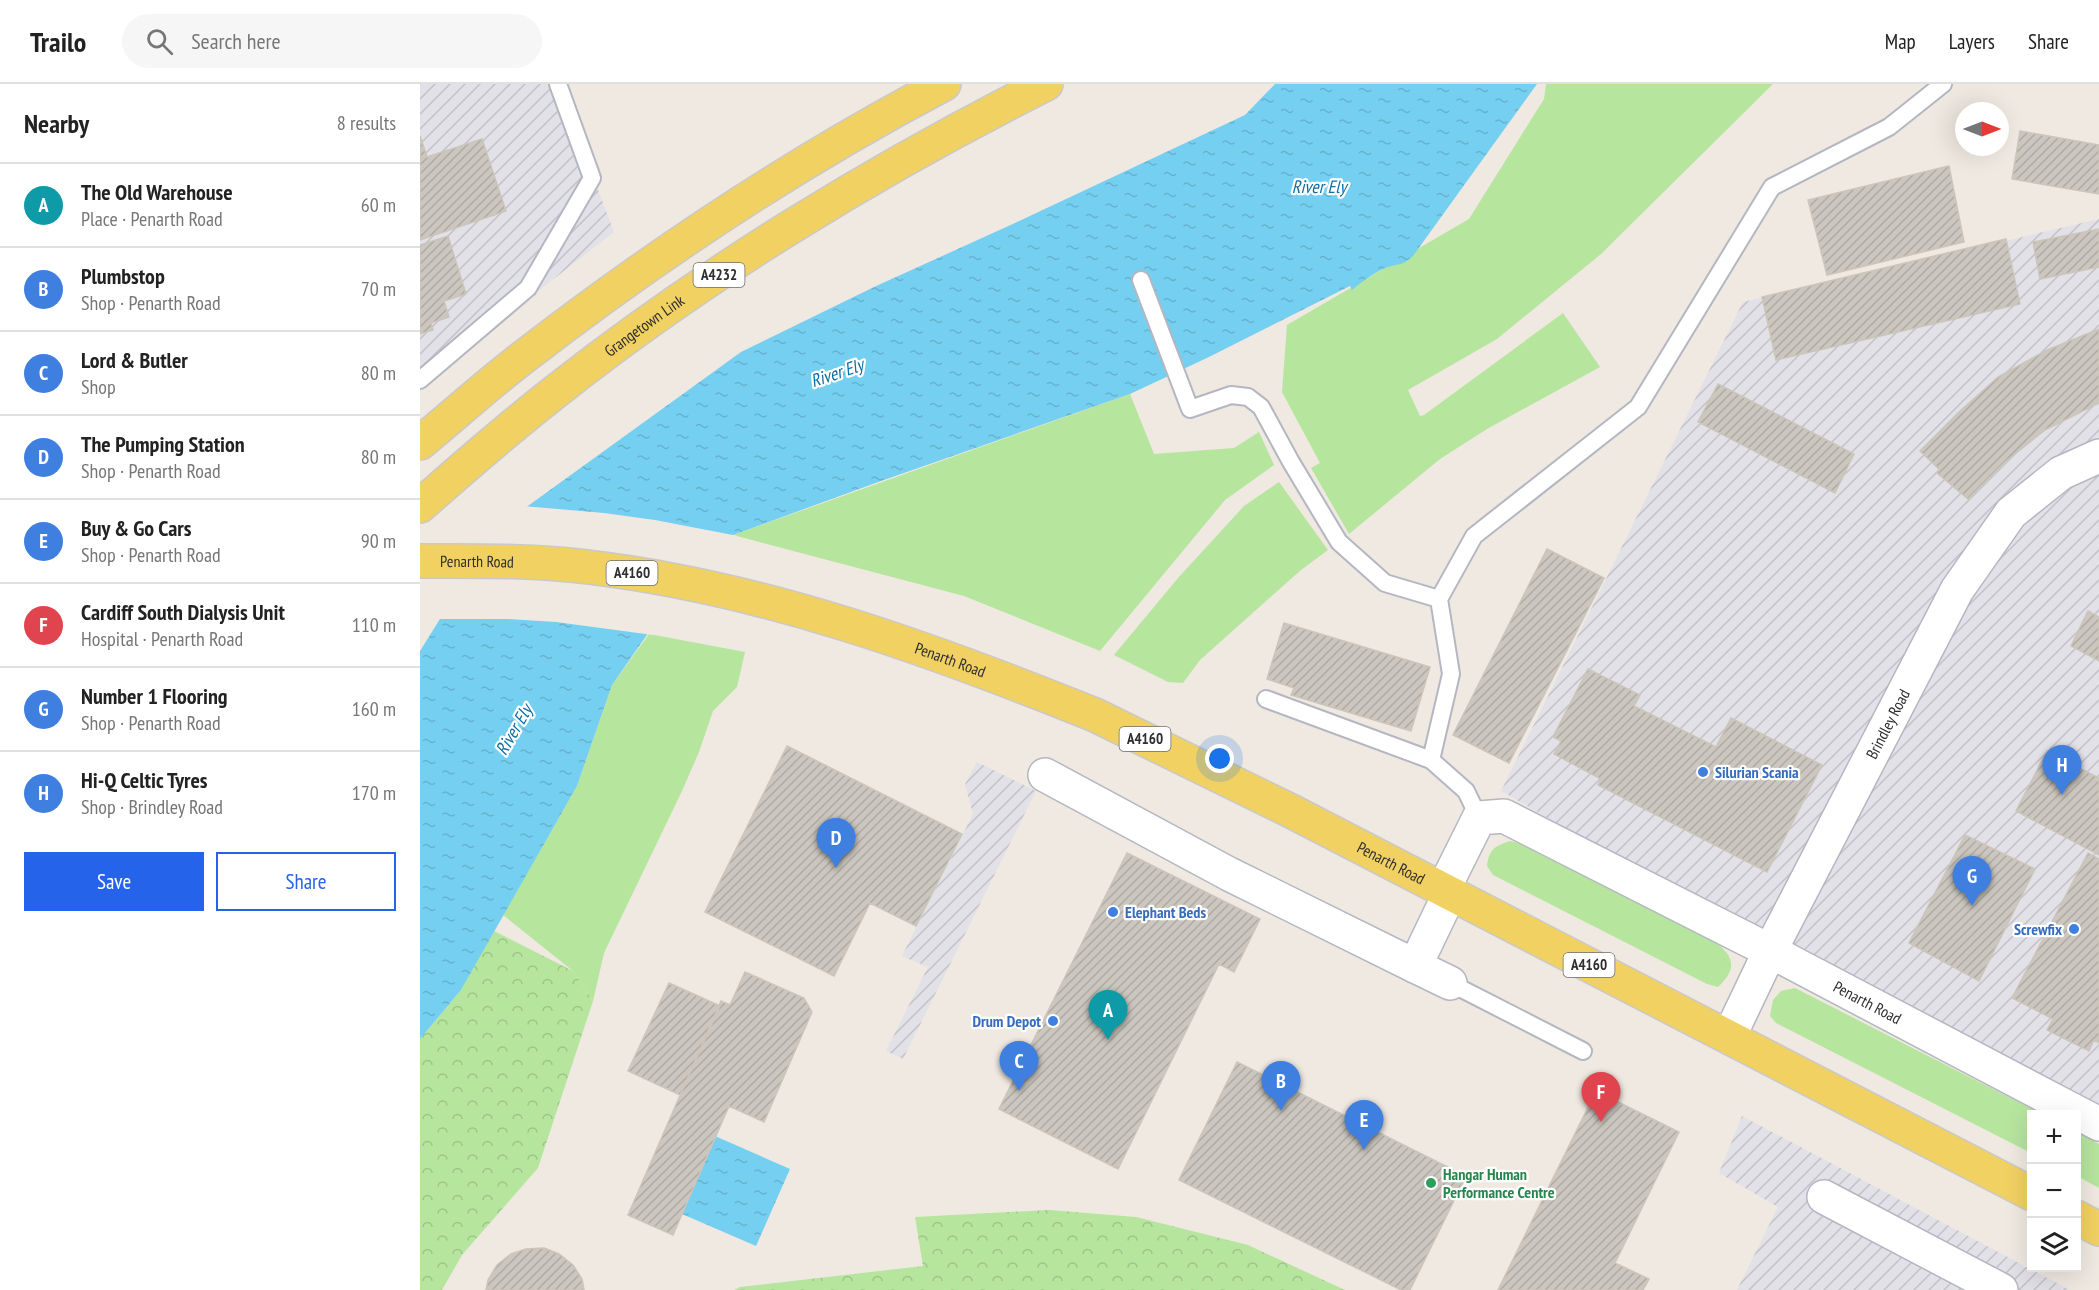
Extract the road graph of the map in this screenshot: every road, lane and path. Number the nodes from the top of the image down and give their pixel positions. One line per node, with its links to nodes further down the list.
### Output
1 (558, 84): 6 (lane)
2 (944, 84): 7 (main road, A4232)
3 (1046, 84): 9 (main road, Grangetown Link / A4232)
4 (1943, 84): 11 (lane)
5 (1141, 280): 11 (lane)
6 (420, 380)
7 (420, 443)
8 (2099, 456): 17 (street, Brindley Road)
9 (420, 506)
10 (420, 561): 16 (main road, Penarth Road / A4160)
11 (1439, 599): 13 (lane)
12 (1266, 699): 13 (lane)
13 (1431, 760): 15 (lane)
14 (1045, 775): 18 (street)
15 (1479, 818): 16 (street, Penarth Road); 17 (street, Penarth Road)
16 (1446, 892): 18 (street); 20 (main road, Penarth Road / A4160)
17 (1770, 951): 20 (street, Brindley Road); 22 (street, Penarth Road)
18 (1415, 966): 19 (street)
19 (1450, 983): 21 (lane)
20 (1729, 1037): 23 (main road, Penarth Road / A4160)
21 (1583, 1052)
22 (2099, 1124)
23 (2027, 1192)
24 (1824, 1197): 27 (street)
25 (2078, 1218): 26 (main road)
26 (2099, 1229)
27 (2001, 1290)

